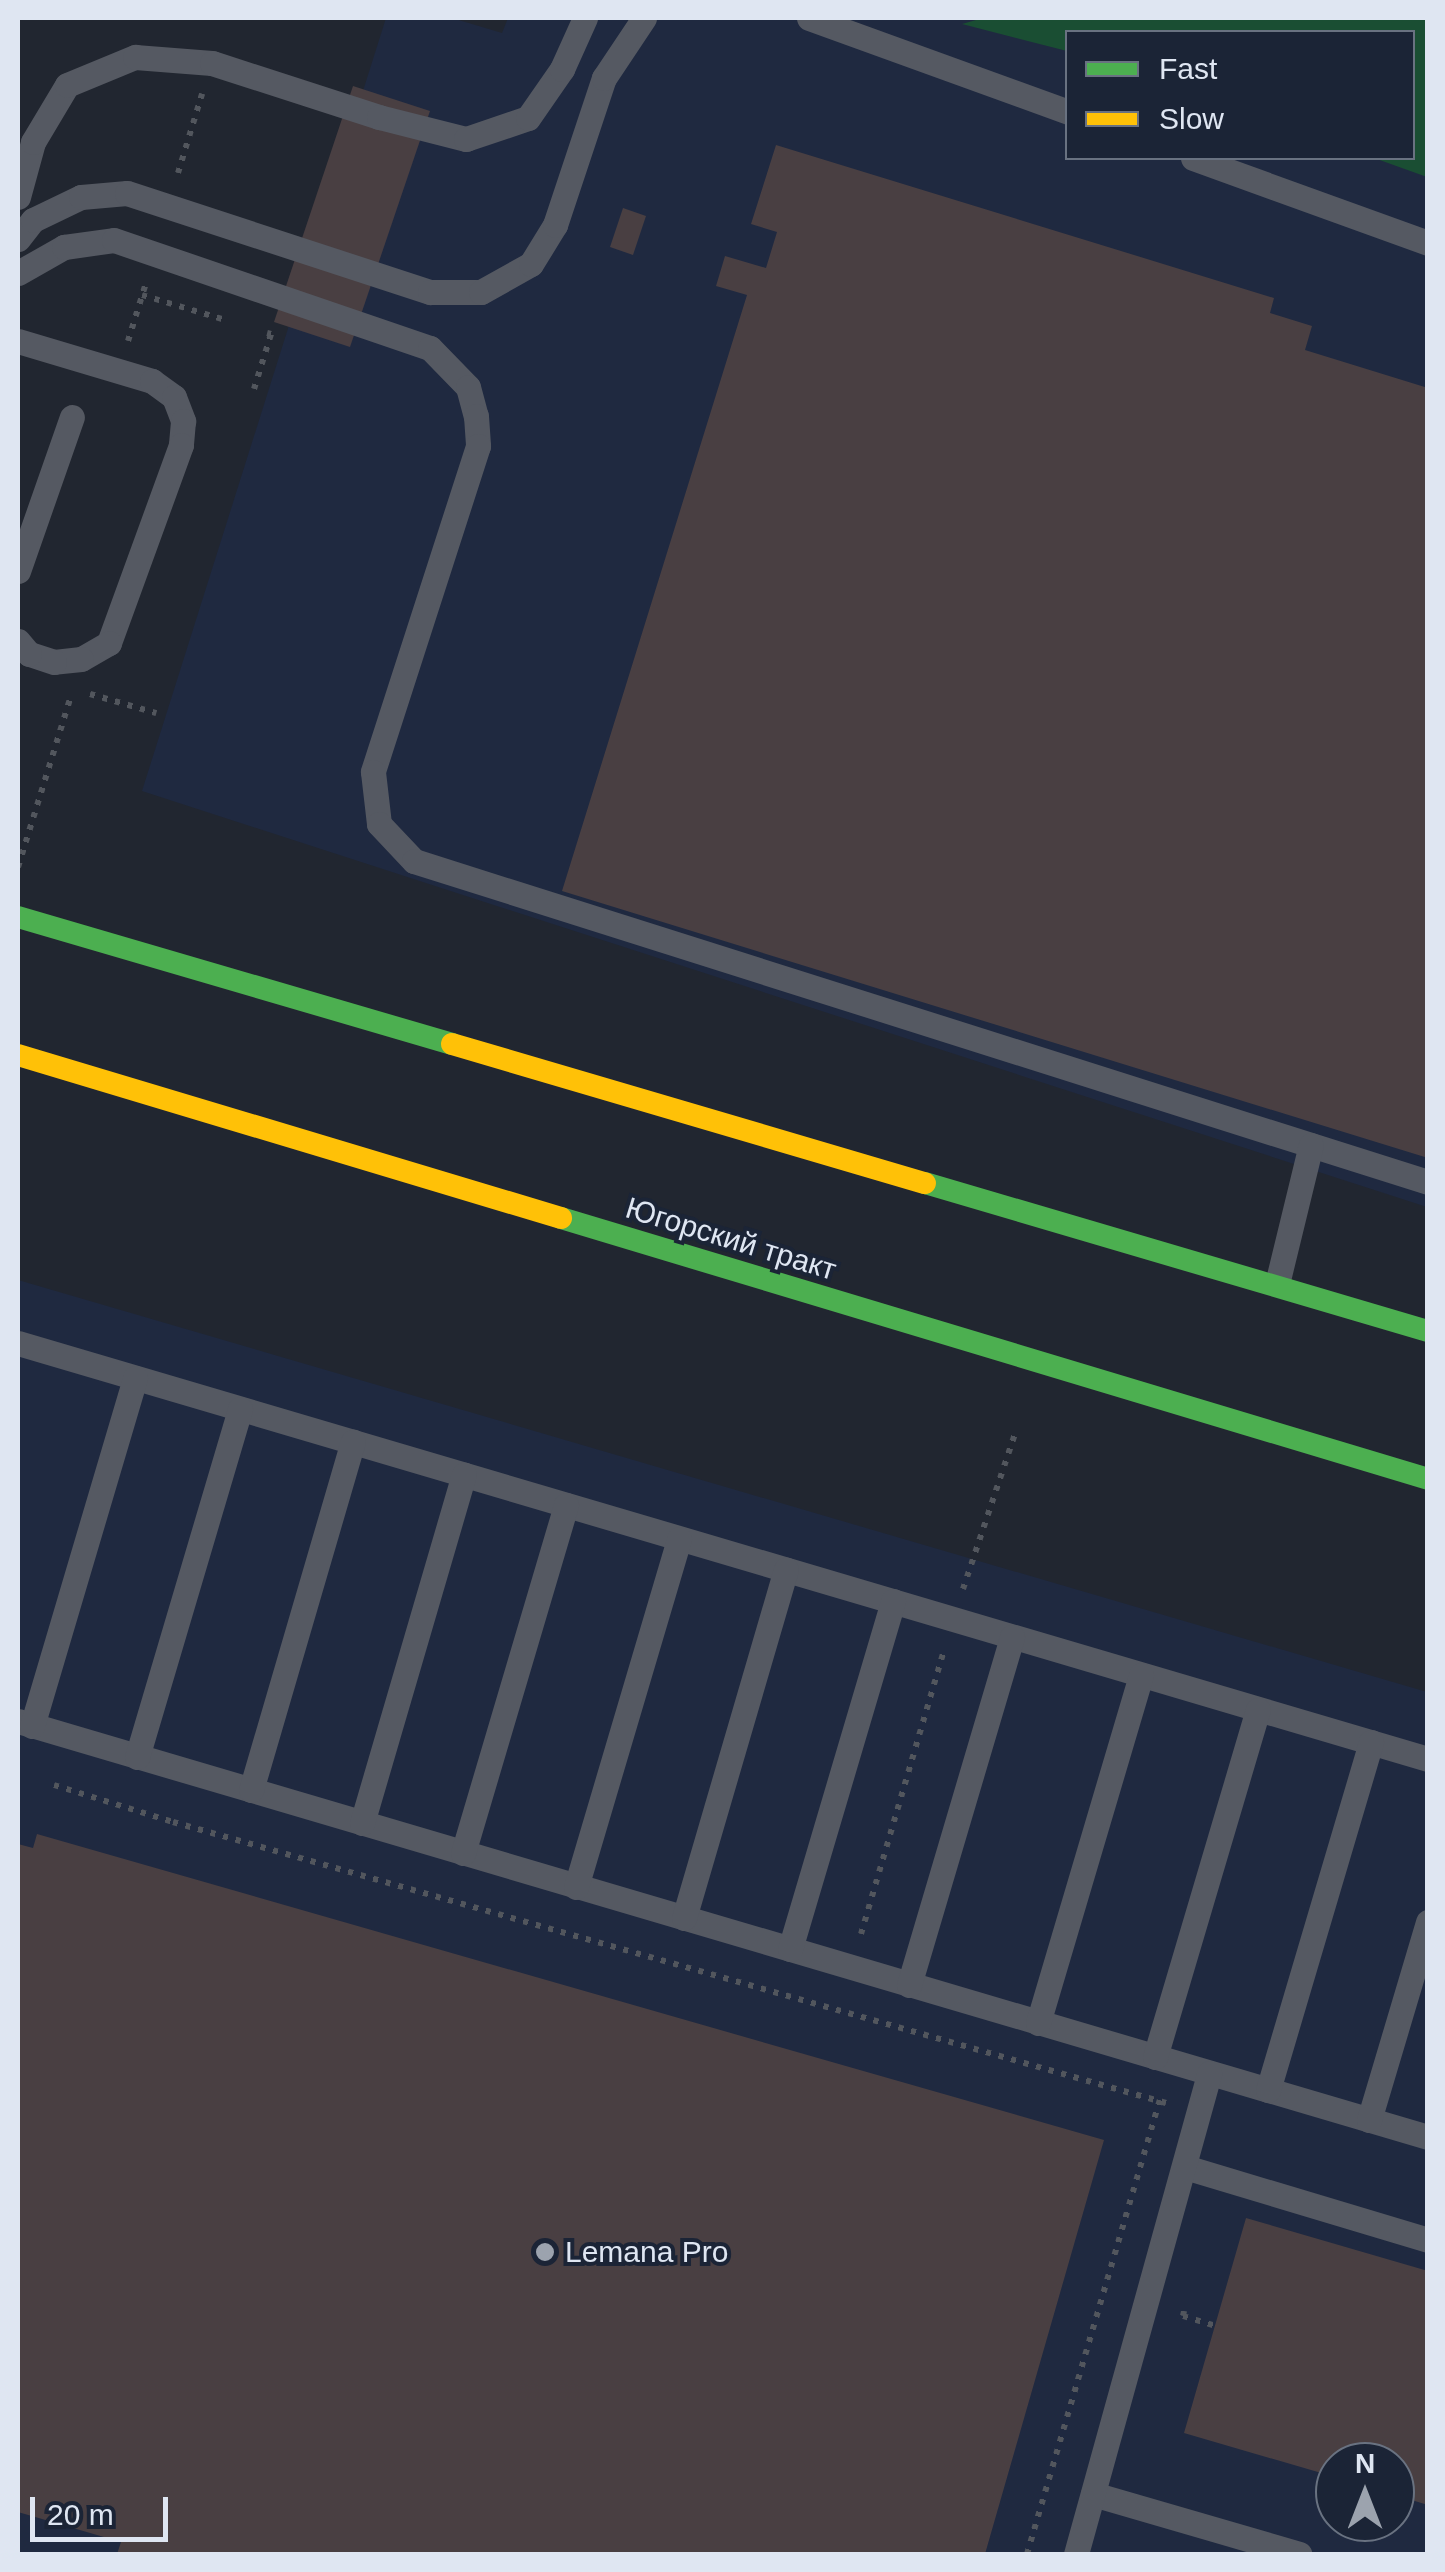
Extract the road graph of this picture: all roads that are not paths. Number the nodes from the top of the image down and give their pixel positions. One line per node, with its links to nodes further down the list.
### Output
1 (585, 18): 5 (lane)
2 (644, 18): 8 (lane)
3 (809, 18): 4 (lane)
4 (1065, 111)
5 (25, 139): 7 (lane)
6 (1200, 160): 9 (lane)
7 (18, 197)
8 (18, 240)
9 (1428, 242)
10 (18, 273): 17 (lane)
11 (18, 340): 14 (lane)
12 (72, 417): 13 (lane)
13 (18, 572)
14 (18, 641)
15 (18, 918): 19 (main road)
16 (18, 1055): 26 (main road, Югорский тракт)
17 (1311, 1146): 18 (lane); 19 (lane)
18 (1428, 1182)
19 (1276, 1284): 20 (main road)
20 (1428, 1331)
21 (18, 1343): 22 (lane)
22 (135, 1378): 23 (lane); 34 (lane)
23 (240, 1409): 24 (lane); 36 (lane)
24 (354, 1442): 25 (lane); 38 (lane)
25 (464, 1475): 27 (lane); 39 (lane)
26 (1428, 1480)
27 (566, 1505): 28 (lane); 40 (lane)
28 (680, 1539): 29 (lane); 41 (lane)
29 (786, 1570): 30 (lane); 42 (lane)
30 (893, 1602): 31 (lane); 44 (lane)
31 (1012, 1637): 32 (lane); 45 (lane)
32 (1141, 1675): 33 (lane); 46 (lane)
33 (1258, 1710): 35 (lane); 47 (lane)
34 (25, 1724): 36 (lane)
35 (1371, 1742): 37 (lane); 49 (lane)
36 (138, 1757): 38 (lane)
37 (1428, 1759)
38 (251, 1790): 39 (lane)
39 (362, 1823): 40 (lane)
40 (463, 1853): 41 (lane)
41 (576, 1886): 42 (lane)
42 (684, 1918): 44 (lane)
43 (1428, 1922): 50 (lane)
44 (790, 1950): 45 (lane)
45 (909, 1985): 46 (lane)
46 (1038, 2023): 47 (lane)
47 (1155, 2057): 48 (lane)
48 (1209, 2073): 49 (lane); 52 (lane)
49 (1268, 2090): 50 (lane)
50 (1369, 2120): 51 (lane)
51 (1428, 2137)
52 (1185, 2167): 53 (lane); 54 (lane)
53 (1428, 2240)
54 (1093, 2494): 55 (lane); 56 (lane)
55 (1076, 2554)
56 (1299, 2554)

